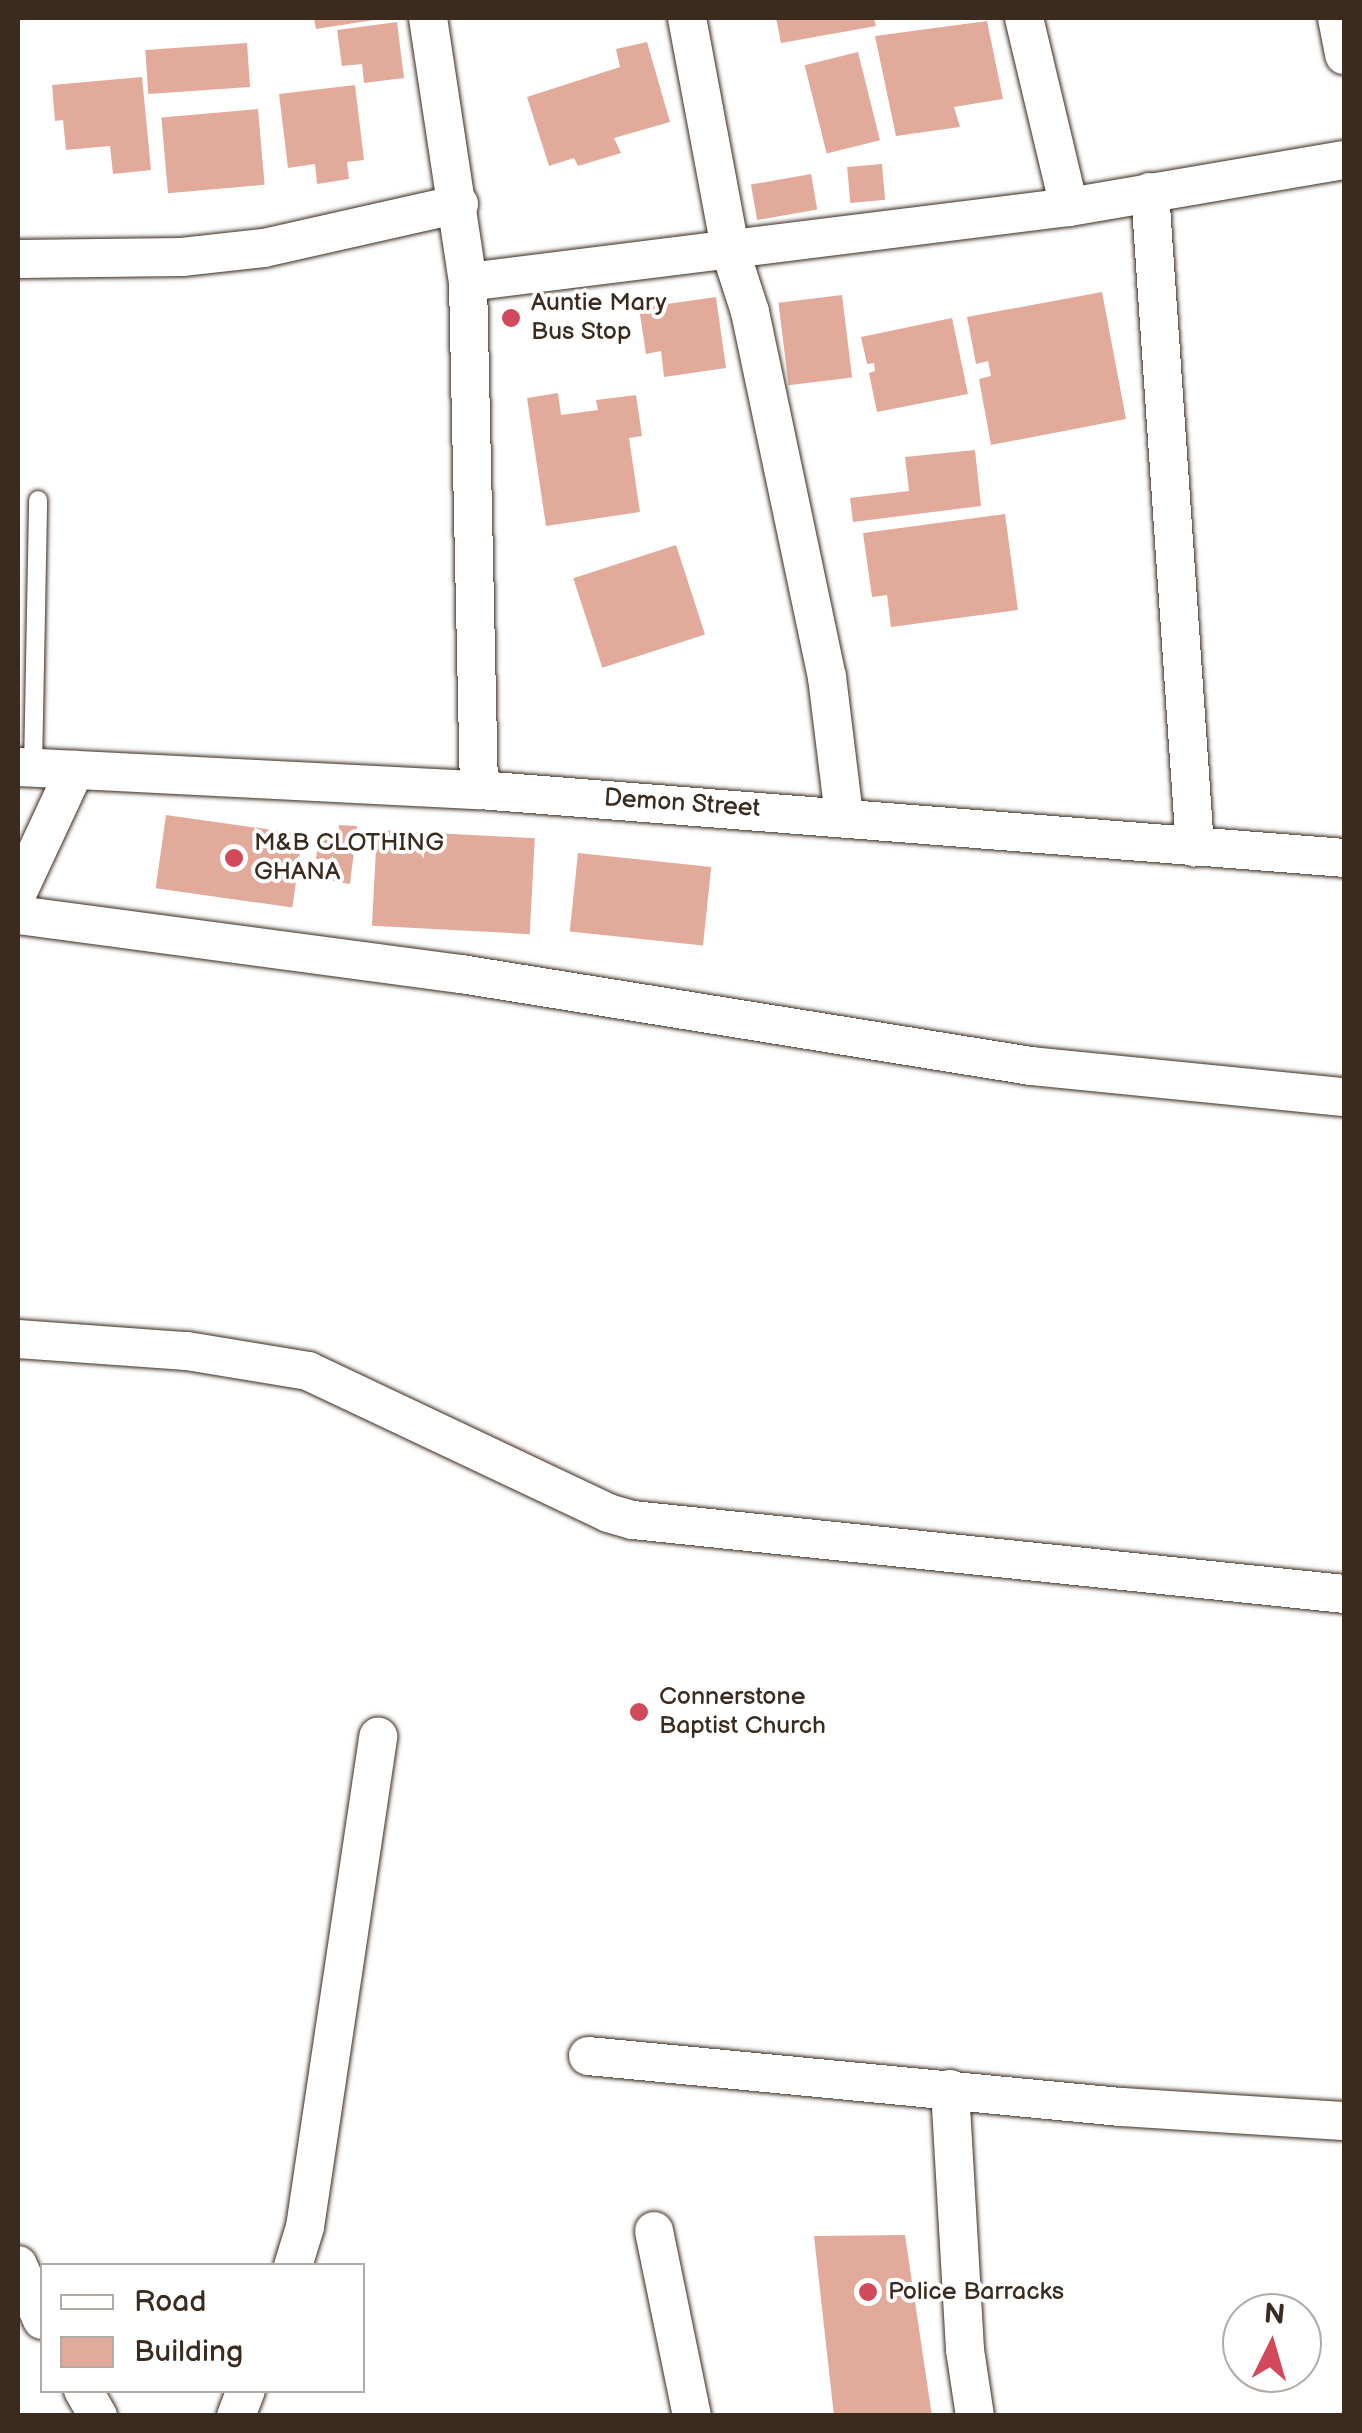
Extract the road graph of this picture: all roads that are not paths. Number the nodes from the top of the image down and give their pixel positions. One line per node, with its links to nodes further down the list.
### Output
1 (428, 18): 8 (street)
2 (686, 18): 10 (street)
3 (1024, 18): 9 (street)
4 (1337, 18): 5 (street)
5 (1344, 55)
6 (1344, 160): 7 (street)
7 (1150, 192): 9 (street); 18 (street)
8 (459, 204): 11 (street); 12 (street)
9 (1069, 207): 10 (street)
10 (731, 252): 12 (street); 17 (street)
11 (18, 259)
12 (468, 282): 16 (street)
13 (38, 500): 14 (lane)
14 (25, 767): 15 (street, Demon Street)
15 (75, 770): 16 (street, Demon Street); 20 (street)
16 (480, 790): 17 (street, Demon Street)
17 (844, 816): 18 (street, Demon Street)
18 (1195, 846): 19 (street, Demon Street)
19 (1344, 858)
20 (18, 892)
21 (18, 915): 22 (street)
22 (1344, 1097)
23 (18, 1339): 24 (street)
24 (1344, 1594)
25 (378, 1736): 30 (street)
26 (588, 2056): 27 (street)
27 (950, 2089): 28 (street); 36 (street)
28 (1344, 2121)
29 (654, 2230): 35 (street)
30 (294, 2263)
31 (18, 2265): 32 (street)
32 (40, 2315)
33 (85, 2393): 34 (street)
34 (98, 2416)
35 (692, 2416)
36 (975, 2416)

